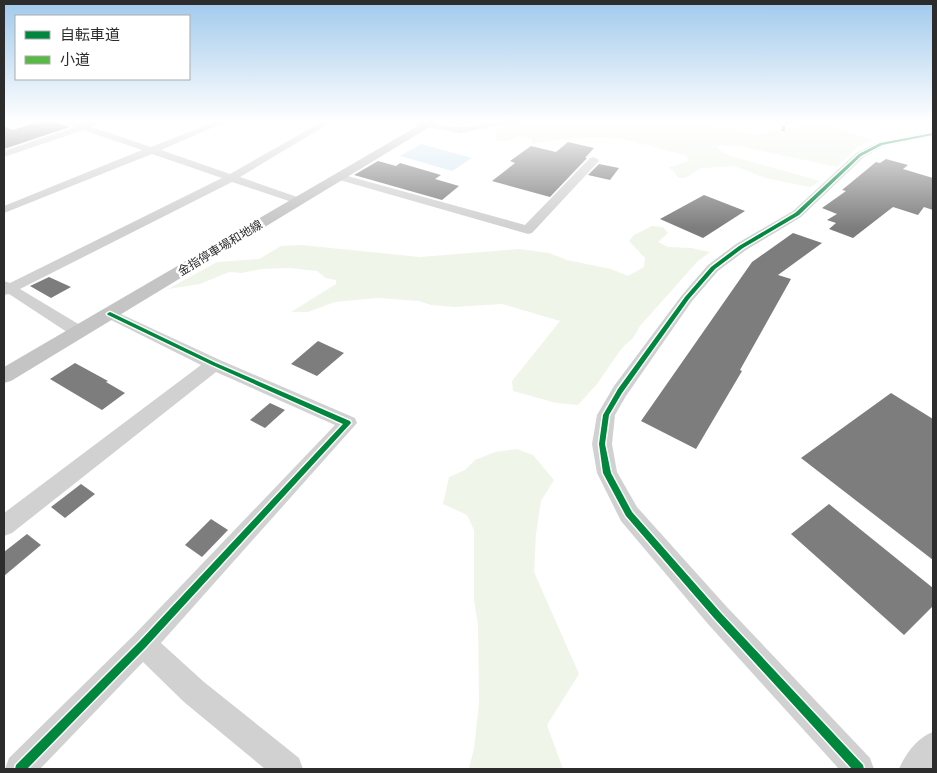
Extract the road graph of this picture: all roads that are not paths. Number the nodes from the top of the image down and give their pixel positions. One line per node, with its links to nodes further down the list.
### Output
1 (137, 156): 10 (street)
2 (170, 156): 7 (street)
3 (267, 156): 7 (street)
4 (375, 156): 8 (main road, 金指停車場和地線)
5 (859, 156): 21 (street)
6 (594, 160): 8 (street)
7 (232, 177): 9 (street); 11 (street)
8 (340, 177): 9 (main road, 金指停車場和地線)
9 (299, 201): 12 (main road, 金指停車場和地線)
10 (4, 210)
11 (6, 288): 13 (street)
12 (110, 314): 13 (main road, 金指停車場和地線); 14 (street)
13 (79, 332): 15 (main road, 金指停車場和地線)
14 (214, 364): 16 (street); 17 (street)
15 (4, 376)
16 (4, 526)
17 (143, 644): 19 (street); 20 (street)
18 (933, 746): 22 (street)
19 (20, 769)
20 (288, 769)
21 (859, 769)
22 (914, 769)

